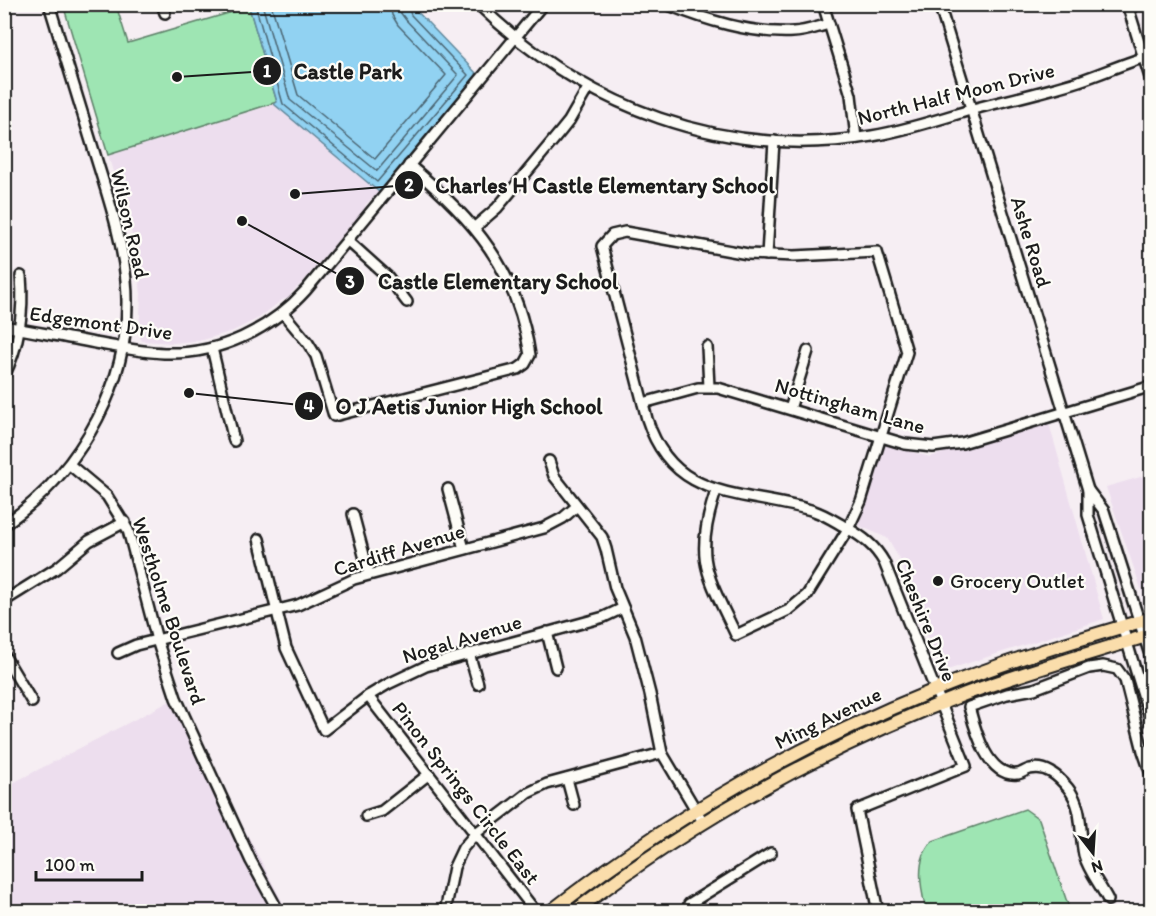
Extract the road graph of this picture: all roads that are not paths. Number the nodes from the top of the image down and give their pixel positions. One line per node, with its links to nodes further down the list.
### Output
1 (49, 4): 26 (street, Wilson Road)
2 (478, 4): 9 (street, North Half Moon Drive)
3 (543, 4): 9 (street, Edgemont Drive)
4 (666, 4): 8 (street)
5 (823, 4): 8 (street)
6 (939, 4): 13 (street, Ashe Road)
7 (1127, 4): 10 (street)
8 (829, 24): 14 (street)
9 (515, 38): 12 (street, North Half Moon Drive); 16 (street, Edgemont Drive)
10 (1147, 56): 11 (street); 13 (street, North Half Moon Drive)
11 (1152, 84)
12 (588, 88): 15 (street, North Half Moon Drive); 17 (street)
13 (971, 110): 14 (street, North Half Moon Drive); 34 (street, Ashe Road)
14 (856, 138): 15 (street, North Half Moon Drive)
15 (774, 141): 19 (street)
16 (410, 165): 17 (street); 18 (street, Edgemont Drive)
17 (475, 227): 22 (street)
18 (347, 240): 21 (street); 22 (street, Edgemont Drive)
19 (767, 255): 32 (street, Cheshire Drive); 35 (street)
20 (21, 276): 24 (street)
21 (407, 302)
22 (283, 313): 27 (street, Edgemont Drive)
23 (4, 326): 24 (street, Edgemont Drive)
24 (20, 329): 26 (street, Edgemont Drive); 29 (street)
25 (707, 346): 31 (street)
26 (122, 347): 27 (street, Edgemont Drive); 38 (street, Wilson Road)
27 (212, 348): 36 (street)
28 (808, 351): 33 (street)
29 (4, 376)
30 (1152, 386): 34 (street, Nottingham Lane)
31 (709, 387): 32 (street, Nottingham Lane); 33 (street, Nottingham Lane)
32 (643, 403): 41 (street, Cheshire Drive)
33 (790, 409): 35 (street, Nottingham Lane)
34 (1064, 412): 35 (street, Nottingham Lane); 40 (street, Ashe Road)
35 (881, 437): 46 (street)
36 (234, 441)
37 (549, 461): 42 (street)
38 (70, 465): 44 (street, Westholme Boulevard); 45 (street, Wilson Road)
39 (448, 489): 48 (street)
40 (1088, 490): 54 (street, Ashe Road); 55 (street, Ashe Road)
41 (716, 491): 46 (street, Cheshire Drive); 46 (street)
42 (577, 506): 48 (street, Cardiff Avenue); 51 (street)
43 (353, 514): 49 (street)
44 (124, 522): 50 (street); 58 (street, Westholme Boulevard)
45 (4, 525)
46 (848, 529): 66 (street, Cheshire Drive)
47 (259, 539): 52 (street)
48 (464, 549): 49 (street, Cardiff Avenue)
49 (369, 574): 52 (street, Cardiff Avenue)
50 (4, 601)
51 (623, 608): 56 (street, Nogal Avenue); 71 (street)
52 (276, 611): 58 (street, Cardiff Avenue); 67 (street, Nogal Avenue)
53 (1152, 618): 54 (main road, Ming Avenue)
54 (1139, 622): 55 (main road, Ming Avenue); 57 (street, Ashe Road)
55 (1123, 626): 59 (street, Ashe Road); 66 (main road, Ming Avenue)
56 (547, 632): 61 (street, Nogal Avenue); 64 (street)
57 (1148, 635): 59 (main road, Ming Avenue); 63 (street, Ashe Road)
58 (158, 640): 60 (street, Cardiff Avenue); 82 (street, Westholme Boulevard)
59 (1127, 642): 69 (main road, Ming Avenue); 70 (street, Ashe Road)
60 (118, 653)
61 (469, 653): 65 (street); 67 (street, Nogal Avenue)
62 (4, 655): 68 (street)
63 (1152, 661)
64 (556, 668)
65 (478, 684)
66 (934, 690): 69 (street, Cheshire Drive); 76 (main road, Ming Avenue)
67 (368, 696): 72 (street, Pinon Springs Circle East)
68 (32, 702)
69 (940, 704): 78 (main road, Ming Avenue); 88 (street, Cheshire Drive)
70 (1152, 724)
71 (662, 753): 74 (street); 76 (street)
72 (429, 774): 77 (street); 79 (street, Pinon Springs Circle East)
73 (1152, 777): 81 (street)
74 (567, 779): 75 (street); 79 (street)
75 (574, 805)
76 (695, 811): 78 (street); 85 (main road, Ming Avenue)
77 (366, 816)
78 (703, 822): 86 (main road, Ming Avenue)
79 (476, 834): 83 (street); 84 (street, Pinon Springs Circle East)
80 (771, 853): 87 (street)
81 (1108, 900)
82 (279, 912)
83 (445, 912)
84 (536, 912)
85 (550, 912)
86 (574, 912)
87 (696, 912)
88 (878, 912)

